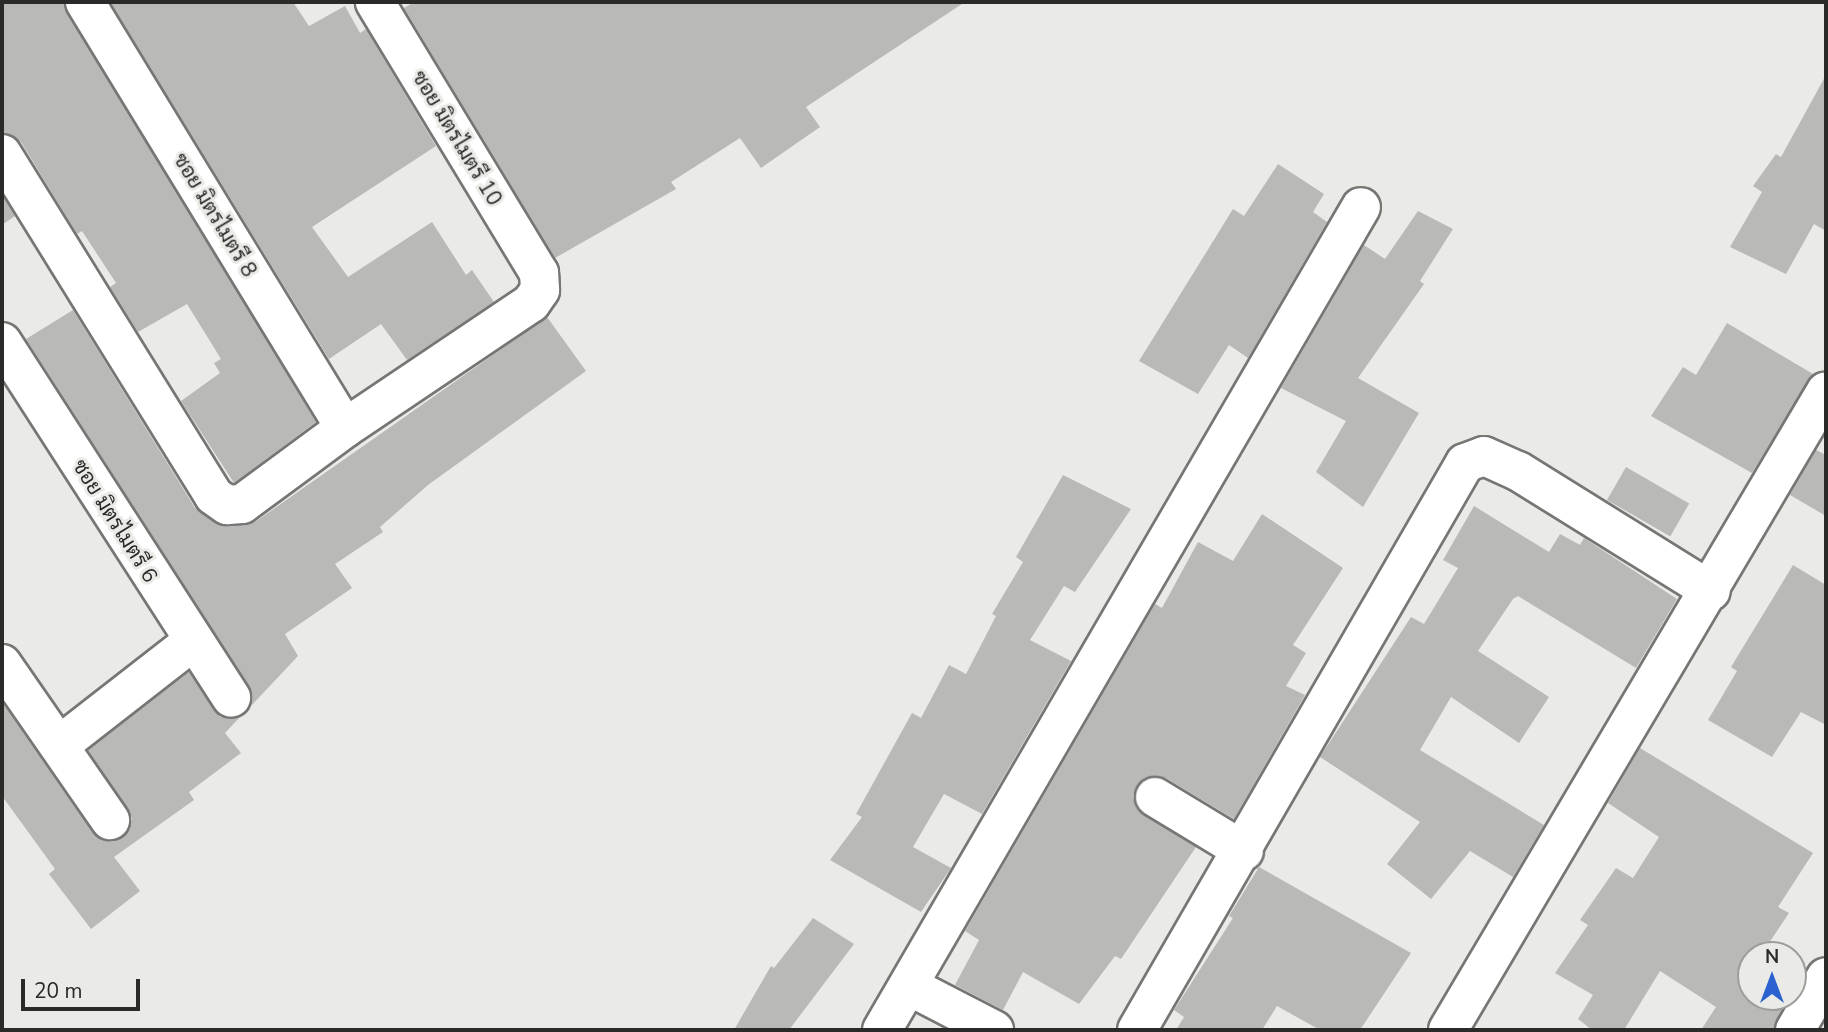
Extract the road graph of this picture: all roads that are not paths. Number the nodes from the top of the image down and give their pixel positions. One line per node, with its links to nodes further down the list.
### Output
1 (85, 2): 7 (street, ซอย มิตรไมตรี 8)
2 (375, 2): 7 (street, ซอย มิตรไมตรี 10)
3 (2, 154): 7 (street)
4 (1361, 207): 17 (street)
5 (2, 342): 9 (street, ซอย มิตรไมตรี 6)
6 (1826, 391): 8 (street)
7 (345, 428)
8 (1712, 590): 15 (street); 21 (street)
9 (192, 642): 11 (street, ซอย มิตรไมตรี 6); 12 (street)
10 (2, 664): 12 (street)
11 (231, 698)
12 (61, 744): 14 (street)
13 (1155, 797): 15 (street)
14 (110, 820)
15 (1244, 851): 20 (street)
16 (1826, 977): 22 (street)
17 (909, 986): 18 (street); 19 (street)
18 (882, 1030)
19 (994, 1030)
20 (1137, 1030)
21 (1448, 1030)
22 (1795, 1030)

